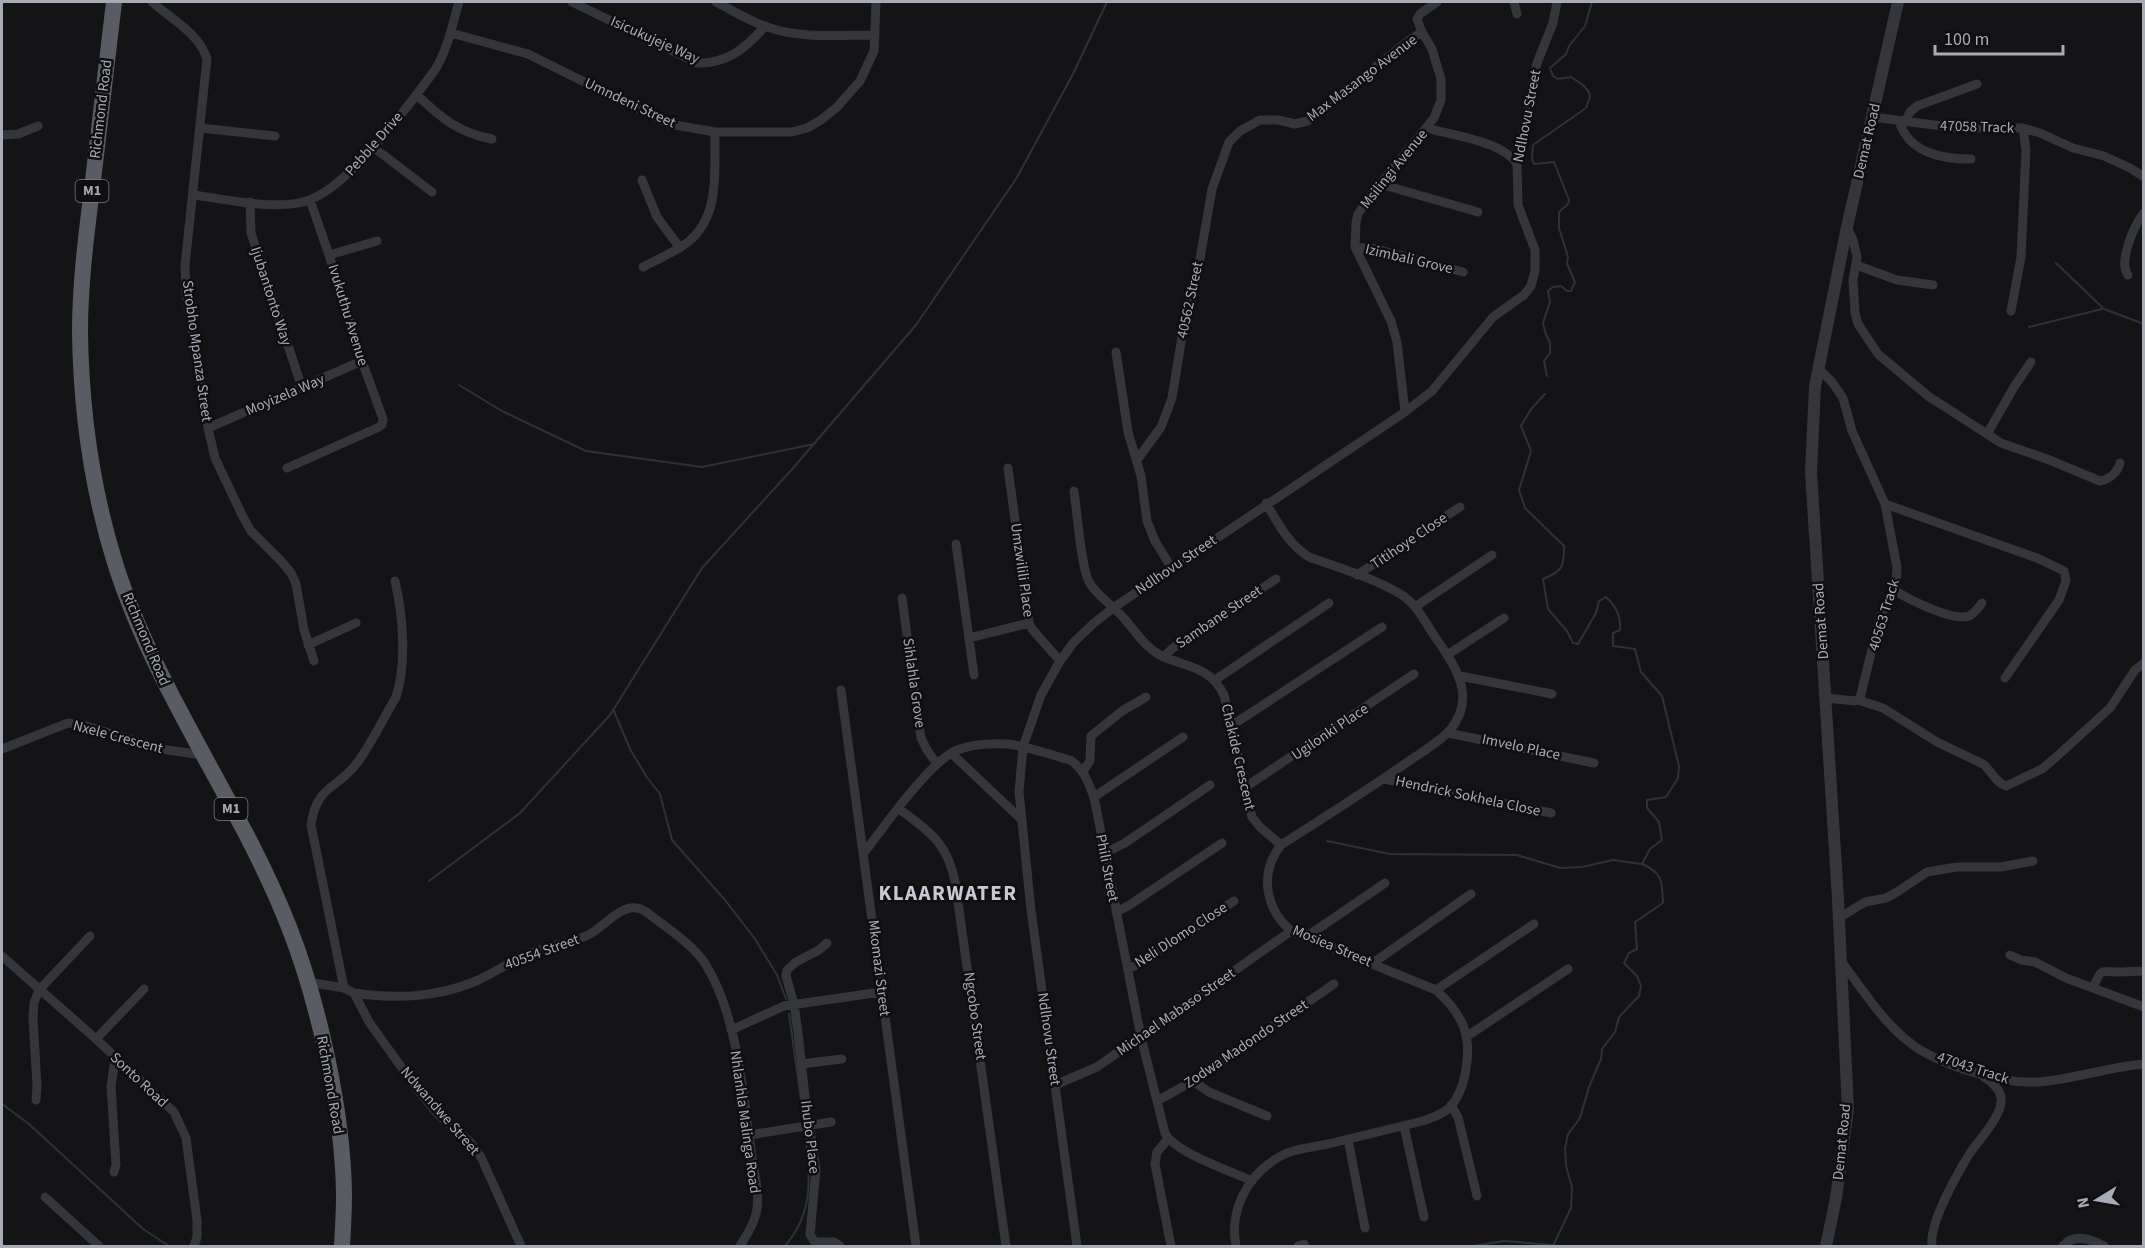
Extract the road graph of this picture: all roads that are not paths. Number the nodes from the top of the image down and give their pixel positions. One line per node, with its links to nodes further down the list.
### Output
1 (114, 2): 107 (highway, Richmond Road / M1)
2 (152, 2): 21 (street, Strobho Mpanza Street)
3 (459, 2): 14 (street, Pebble Drive)
4 (572, 2): 12 (street, Isicukujeje Way)
5 (716, 2): 12 (street)
6 (876, 2): 15 (street, Umndeni Street)
7 (1437, 2): 13 (street)
8 (1514, 2): 11 (street)
9 (1557, 2): 31 (street, Ndlhovu Street)
10 (1898, 2): 18 (street, Demat Road)
11 (1516, 14)
12 (765, 26): 15 (street)
13 (1422, 32): 22 (street, Msilingi Avenue); 27 (street, Max Masango Avenue)
14 (451, 33): 17 (street, Pebble Drive); 24 (street, Umndeni Street)
15 (875, 35): 24 (street, Umndeni Street)
16 (1977, 84): 19 (street)
17 (417, 95): 28 (street); 29 (street, Pebble Drive)
18 (1873, 117): 19 (street, 47058 Track); 41 (street, Demat Road)
19 (1903, 120): 23 (street, 47058 Track); 30 (street)
20 (38, 126): 25 (street)
21 (200, 128): 26 (street); 36 (street, Strobho Mpanza Street)
22 (1426, 128): 31 (street); 34 (street, Msilingi Avenue)
23 (2023, 129): 32 (street, 47058 Track); 51 (street)
24 (715, 132): 44 (street)
25 (2, 135)
26 (275, 136)
27 (1235, 136): 60 (street, 40562 Street)
28 (492, 139)
29 (373, 147): 35 (street); 37 (street, Pebble Drive)
30 (1971, 159)
31 (1517, 164): 57 (street, Ndlhovu Street)
32 (2144, 177)
33 (642, 180): 44 (street)
34 (1380, 184): 39 (street); 43 (street, Msilingi Avenue)
35 (432, 192)
36 (193, 195): 38 (street, Pebble Drive); 58 (street, Strobho Mpanza Street)
37 (310, 200): 38 (street, Pebble Drive); 45 (street, Ivukuthu Avenue)
38 (249, 202): 56 (street, Ijubantonto Way)
39 (1478, 212)
40 (2144, 213): 49 (street)
41 (1847, 227): 46 (street); 55 (street, Demat Road)
42 (377, 241): 45 (street)
43 (1355, 247): 48 (street, Izimbali Grove); 57 (street)
44 (680, 248): 47 (street)
45 (329, 255): 53 (street, Ivukuthu Avenue)
46 (1856, 265): 50 (street); 59 (street)
47 (643, 267)
48 (1463, 272)
49 (2128, 275)
50 (1933, 285)
51 (2011, 311)
52 (1116, 352): 60 (street)
53 (362, 361): 56 (street, Moyizela Way); 62 (street, Ivukuthu Avenue)
54 (2031, 362): 59 (street)
55 (1819, 369): 66 (street, 40563 Track); 99 (street, Demat Road)
56 (302, 388): 58 (street, Moyizela Way)
57 (1405, 412): 65 (street, Ndlhovu Street)
58 (208, 428): 85 (street, Strobho Mpanza Street)
59 (1987, 434): 61 (street)
60 (1137, 460): 70 (street)
61 (2120, 463)
62 (287, 468)
63 (1008, 468): 82 (street, Umzwilili Place)
64 (1074, 491): 79 (street)
65 (1266, 503): 70 (street, Ndlhovu Street); 71 (street)
66 (1885, 504): 74 (street, 40563 Track); 94 (street)
67 (1460, 507): 71 (street, Titihoye Close)
68 (956, 544): 84 (street)
69 (1492, 555): 78 (street)
70 (1171, 567): 79 (street, Ndlhovu Street)
71 (1358, 575): 78 (street)
72 (1276, 579): 87 (street, Sambane Street)
73 (395, 581): 142 (street)
74 (1894, 591): 77 (street); 100 (street, 40563 Track)
75 (902, 598): 109 (street, Sihlahla Grove)
76 (1329, 603): 95 (street)
77 (1982, 603)
78 (1415, 607): 86 (street)
79 (1113, 608): 87 (street); 89 (street, Ndlhovu Street)
80 (1504, 618): 86 (street)
81 (356, 623): 85 (street)
82 (1029, 623): 84 (street); 89 (street, Umzwilili Place)
83 (1382, 627): 101 (street)
84 (969, 638): 92 (street)
85 (308, 645): 88 (street, Strobho Mpanza Street)
86 (1447, 655): 93 (street)
87 (1163, 657): 95 (street)
88 (314, 661)
89 (1060, 661): 104 (street, Ndlhovu Street)
90 (2144, 663): 100 (street)
91 (1414, 674): 113 (street, Ugilonki Place)
92 (974, 675)
93 (1460, 676): 97 (street); 102 (street)
94 (2005, 678)
95 (1215, 680): 101 (street, Chakide Crescent)
96 (841, 690): 120 (street, Mkomazi Street)
97 (1552, 694)
98 (1146, 697): 110 (street)
99 (1826, 698): 100 (street); 127 (street, Demat Road)
100 (1858, 700)
101 (1231, 726): 113 (street, Chakide Crescent)
102 (1448, 733): 108 (street, Imvelo Place); 111 (street)
103 (1183, 737): 114 (street)
104 (1023, 747): 106 (street); 110 (street); 117 (street, Ndlhovu Street)
105 (2, 750): 107 (street, Nxele Crescent)
106 (951, 753): 109 (street); 117 (street)
107 (202, 755): 140 (highway, Richmond Road / M1)
108 (1594, 763)
109 (937, 764): 115 (street)
110 (1083, 771): 114 (street, Phili Street)
111 (1384, 779): 116 (street, Hendrick Sokhela Close); 119 (street)
112 (1210, 785): 121 (street)
113 (1245, 788): 119 (street, Chakide Crescent)
114 (1094, 797): 121 (street, Phili Street)
115 (898, 808): 120 (street); 185 (street, Ngcobo Street)
116 (1551, 813)
117 (1020, 818): 161 (street, Ndlhovu Street)
118 (1222, 843): 126 (street)
119 (1281, 845): 129 (street, Mosiea Street)
120 (864, 853): 147 (street, Mkomazi Street)
121 (1105, 853): 126 (street, Phili Street)
122 (2033, 861): 127 (street)
123 (1385, 883): 131 (street)
124 (1471, 894): 136 (street)
125 (1234, 901): 137 (street, Neli Dlomo Close)
126 (1116, 912): 137 (street, Phili Street)
127 (1839, 918): 135 (street, Demat Road)
128 (1534, 924): 146 (street)
129 (1291, 931): 131 (street, Mosiea Street); 152 (street, Michael Mabaso Street)
130 (90, 936): 145 (street)
131 (1306, 937): 136 (street, Mosiea Street)
132 (827, 943): 149 (street, Ihubo Place)
133 (2010, 955): 143 (street)
134 (2, 956): 145 (street, Sonto Road)
135 (1841, 961): 159 (street, 47043 Track); 189 (street, Demat Road)
136 (1373, 963): 146 (street, Mosiea Street)
137 (1128, 969): 152 (street, Phili Street)
138 (1569, 969): 153 (street)
139 (2144, 971): 143 (street)
140 (308, 982): 142 (street); 180 (highway, Richmond Road / M1)
141 (1334, 984): 160 (street, Zodwa Madondo Street)
142 (344, 988): 148 (street)
143 (2092, 988): 150 (street)
144 (144, 989): 154 (street)
145 (39, 990): 154 (street, Sonto Road); 162 (street)
146 (1436, 990): 153 (street, Mosiea Street)
147 (881, 992): 149 (street); 184 (street, Mkomazi Street)
148 (354, 993): 151 (street, 40554 Street); 181 (street, Ndwandwe Street)
149 (794, 1004): 151 (street); 157 (street, Ihubo Place)
150 (2144, 1007)
151 (731, 1030): 169 (street, Nhlanhla Malinga Road)
152 (1141, 1036): 161 (street, Michael Mabaso Street); 163 (street, Phili Street)
153 (1466, 1037): 164 (street, Mosiea Street)
154 (96, 1039): 155 (street, Sonto Road)
155 (115, 1059): 172 (street); 179 (street, Sonto Road)
156 (842, 1059): 157 (street)
157 (801, 1064): 167 (street, Ihubo Place)
158 (2144, 1064): 159 (street, 47043 Track)
159 (1979, 1074): 190 (street)
160 (1193, 1081): 163 (street, Zodwa Madondo Street); 165 (street)
161 (1055, 1085): 186 (street, Ndlhovu Street)
162 (36, 1100)
163 (1157, 1101): 170 (street, Phili Street)
164 (1451, 1105): 168 (street); 174 (street)
165 (1267, 1116)
166 (831, 1122): 167 (street)
167 (809, 1125): 169 (street); 183 (street, Ihubo Place)
168 (1404, 1126): 171 (street); 176 (street)
169 (748, 1135): 182 (street, Nhlanhla Malinga Road)
170 (1168, 1139): 173 (street); 187 (street)
171 (1348, 1139): 173 (street); 177 (street)
172 (114, 1172)
173 (1252, 1181): 188 (street)
174 (1477, 1196)
175 (45, 1197): 178 (street)
176 (1424, 1217)
177 (1365, 1228)
178 (99, 1246)
179 (194, 1246)
180 (342, 1246)
181 (521, 1246)
182 (740, 1246)
183 (840, 1246)
184 (916, 1246)
185 (1006, 1246)
186 (1077, 1246)
187 (1171, 1246)
188 (1236, 1246)
189 (1826, 1246)
190 (1932, 1246)
191 (2063, 1246): 192 (street)
192 (2104, 1246)

